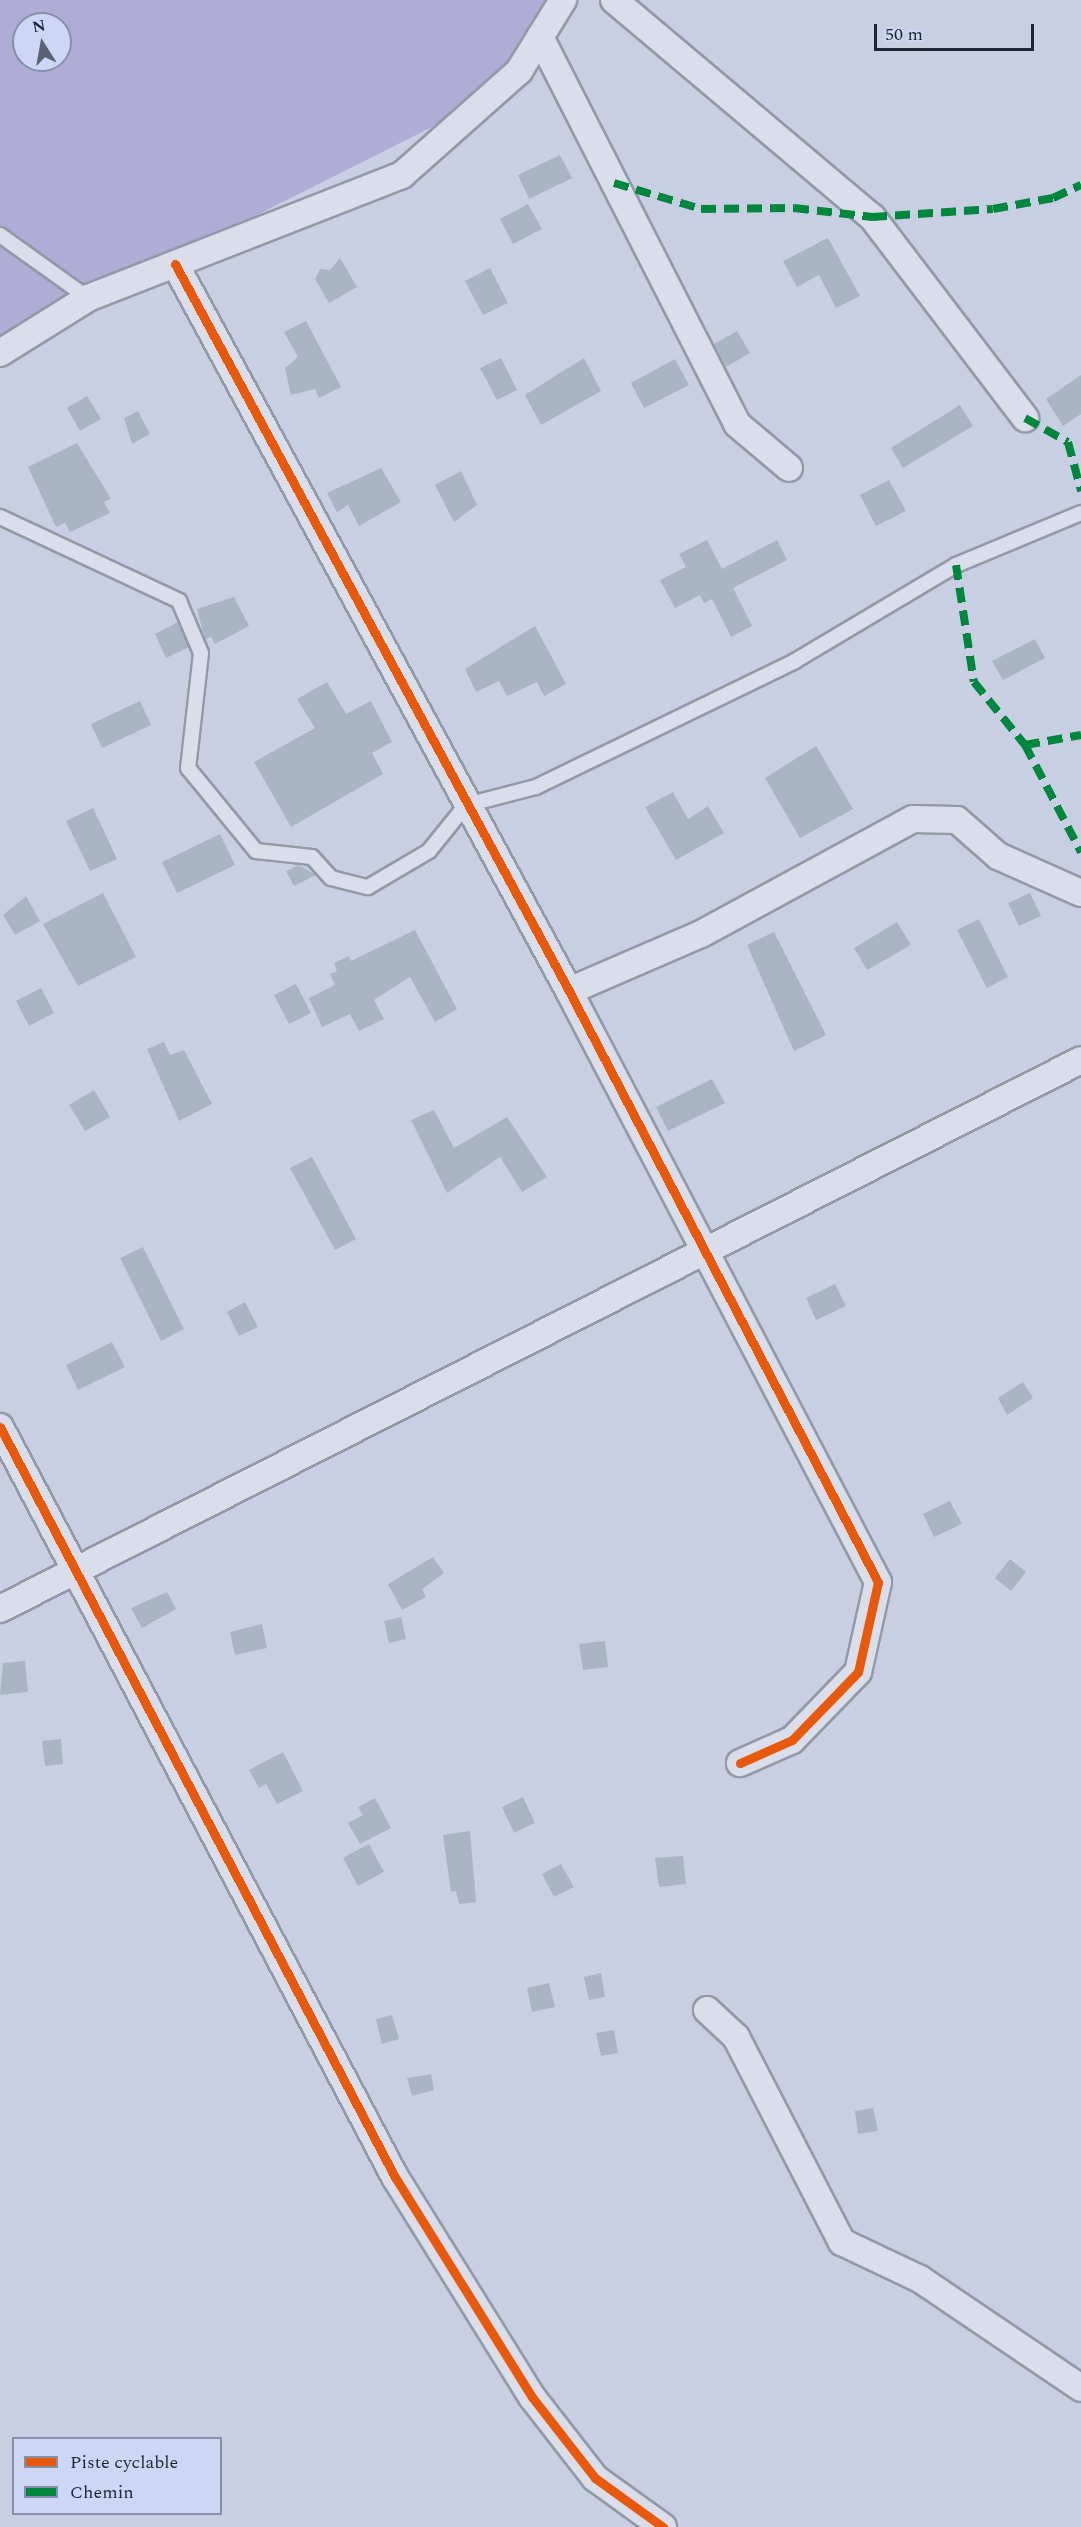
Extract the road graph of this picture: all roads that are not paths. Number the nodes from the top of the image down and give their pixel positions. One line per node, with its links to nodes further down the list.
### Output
1 (563, 0): 3 (street)
2 (614, 0): 8 (street)
3 (540, 36): 5 (street); 9 (street)
4 (0, 235): 6 (lane)
5 (175, 264): 6 (street); 12 (street)
6 (88, 298): 7 (street)
7 (0, 352)
8 (1025, 418)
9 (789, 468)
10 (1081, 513): 12 (lane)
11 (0, 518): 12 (lane)
12 (466, 805): 14 (street)
13 (1081, 892): 14 (street)
14 (569, 991): 16 (street)
15 (1081, 1060): 16 (street)
16 (703, 1251): 18 (street); 20 (street)
17 (0, 1426): 18 (street)
18 (78, 1567): 19 (street); 23 (street)
19 (0, 1609)
20 (740, 1762)
21 (707, 2010): 22 (street)
22 (1081, 2388)
23 (663, 2527)

